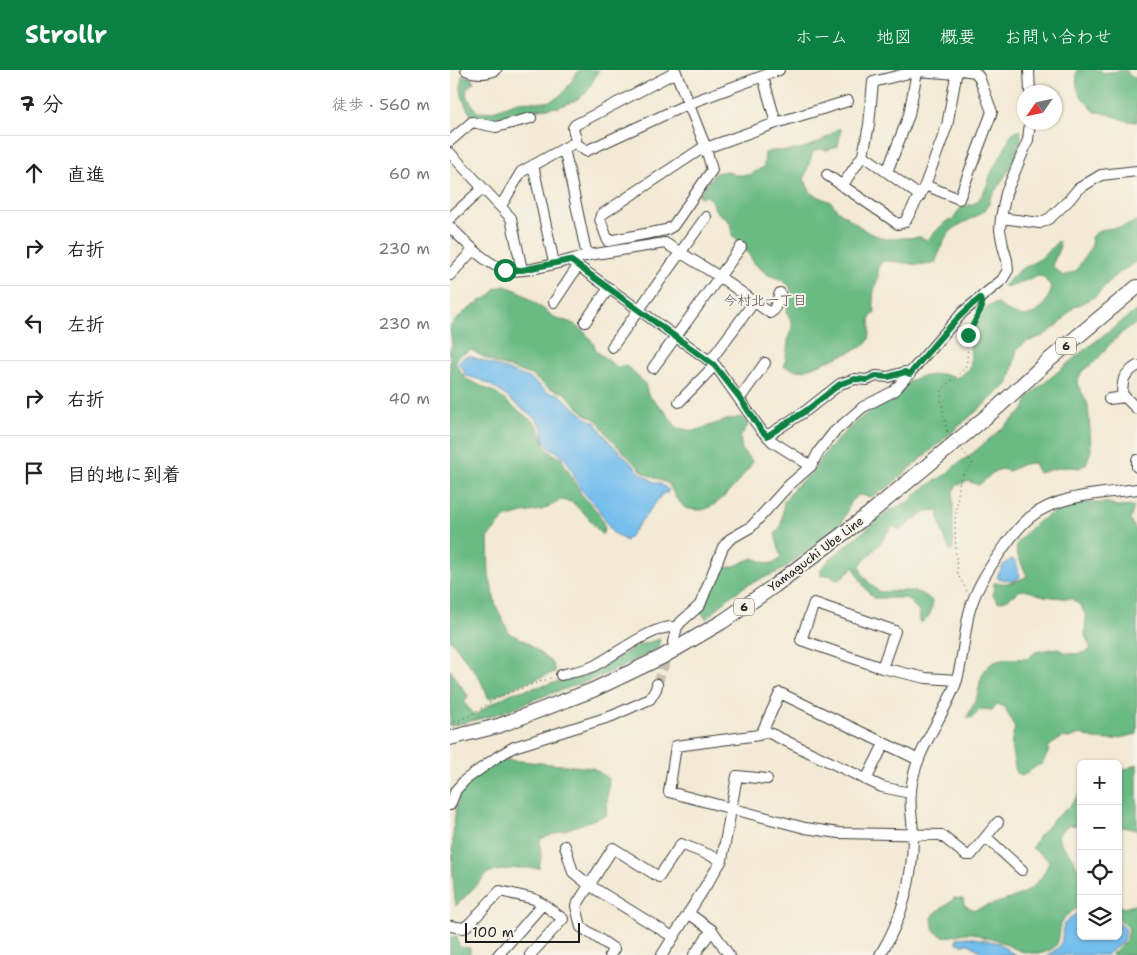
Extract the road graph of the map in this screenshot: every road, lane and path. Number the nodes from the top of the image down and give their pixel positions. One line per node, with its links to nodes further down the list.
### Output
1 (496, 70): 4 (street)
2 (779, 70): 8 (street)
3 (1029, 70): 9 (street)
4 (473, 71)
5 (676, 71): 11 (street); 16 (street)
6 (917, 71): 7 (street); 20 (street); 23 (street)
7 (958, 71): 25 (street); 25 (street)
8 (762, 76): 11 (street); 13 (street)
9 (1030, 85)
10 (848, 101): 13 (street)
11 (690, 103): 16 (street); 18 (street)
12 (531, 118): 15 (street)
13 (776, 122): 18 (street)
14 (1029, 130): 32 (street)
15 (450, 141)
16 (577, 144): 17 (street)
17 (564, 148): 21 (street); 37 (street)
18 (706, 148): 18 (street)
19 (450, 153): 27 (street)
20 (863, 156): 23 (street); 26 (street)
21 (533, 165): 29 (street); 38 (street)
22 (1137, 171): 32 (street)
23 (887, 172): 28 (street)
24 (827, 175): 26 (street)
25 (925, 185): 28 (street)
26 (842, 186): 28 (street)
27 (483, 188): 29 (street); 31 (street)
28 (920, 196)
29 (501, 206): 40 (street)
30 (706, 217): 36 (street)
31 (450, 218)
32 (1001, 218): 47 (street)
33 (450, 226): 35 (street)
34 (742, 248): 42 (street)
35 (473, 250): 40 (street); 41 (street)
36 (680, 252): 37 (street); 42 (street); 50 (street)
37 (587, 256): 39 (street)
38 (554, 263): 39 (street); 40 (street)
39 (574, 263): 44 (street); 48 (street)
40 (522, 270)
41 (450, 275)
42 (720, 277): 49 (street); 52 (street)
43 (1137, 287): 63 (main road, Yamaguchi Ube Line / 6)
44 (609, 288): 50 (street); 51 (street)
45 (780, 293): 49 (street)
46 (1137, 297): 63 (main road, Yamaguchi Ube Line / 6)
47 (980, 298): 58 (street); 70 (path, bridge)
48 (554, 302)
49 (754, 302): 54 (street)
50 (639, 310): 52 (street); 53 (street)
51 (585, 322)
52 (675, 337): 54 (street); 57 (street)
53 (612, 347)
54 (712, 363): 60 (street); 62 (street)
55 (765, 363): 60 (street)
56 (1137, 366): 59 (street)
57 (653, 368)
58 (910, 374): 65 (street); 67 (street)
59 (1122, 397): 61 (street); 64 (street)
60 (740, 398): 65 (street)
61 (1109, 399)
62 (679, 402)
63 (998, 407): 79 (main road, Yamaguchi Ube Line / 6)
64 (1137, 409)
65 (767, 436): 67 (street)
66 (1137, 460): 68 (street)
67 (811, 466): 71 (street)
68 (1137, 467)
69 (1137, 489): 70 (street)
70 (973, 600): 75 (street)
71 (677, 627): 72 (street); 74 (street)
72 (673, 642)
73 (882, 668): 73 (street); 75 (street)
74 (560, 675): 77 (path)
75 (956, 680): 81 (street)
76 (657, 684): 85 (street)
77 (450, 724)
78 (763, 730): 80 (street); 83 (street); 86 (street)
79 (450, 738)
80 (884, 744): 81 (street); 83 (street)
81 (918, 760): 84 (street)
82 (767, 779): 86 (street)
83 (866, 780): 84 (street)
84 (910, 793): 88 (street)
85 (450, 805)
86 (732, 809): 88 (street); 91 (street)
87 (998, 822): 89 (street)
88 (913, 835): 89 (street); 105 (street)
89 (986, 837): 92 (street)
90 (566, 846): 93 (street)
91 (722, 860): 93 (street); 95 (street)
92 (1022, 870)
93 (589, 884): 98 (street); 101 (street)
94 (543, 904): 96 (street); 99 (street); 100 (street)
95 (688, 913): 97 (street); 98 (street)
96 (450, 926)
97 (712, 930): 103 (street); 104 (street)
98 (673, 937): 102 (street)
99 (502, 953)
100 (530, 955)
101 (610, 955)
102 (662, 955)
103 (694, 955)
104 (729, 955)
105 (880, 955)

